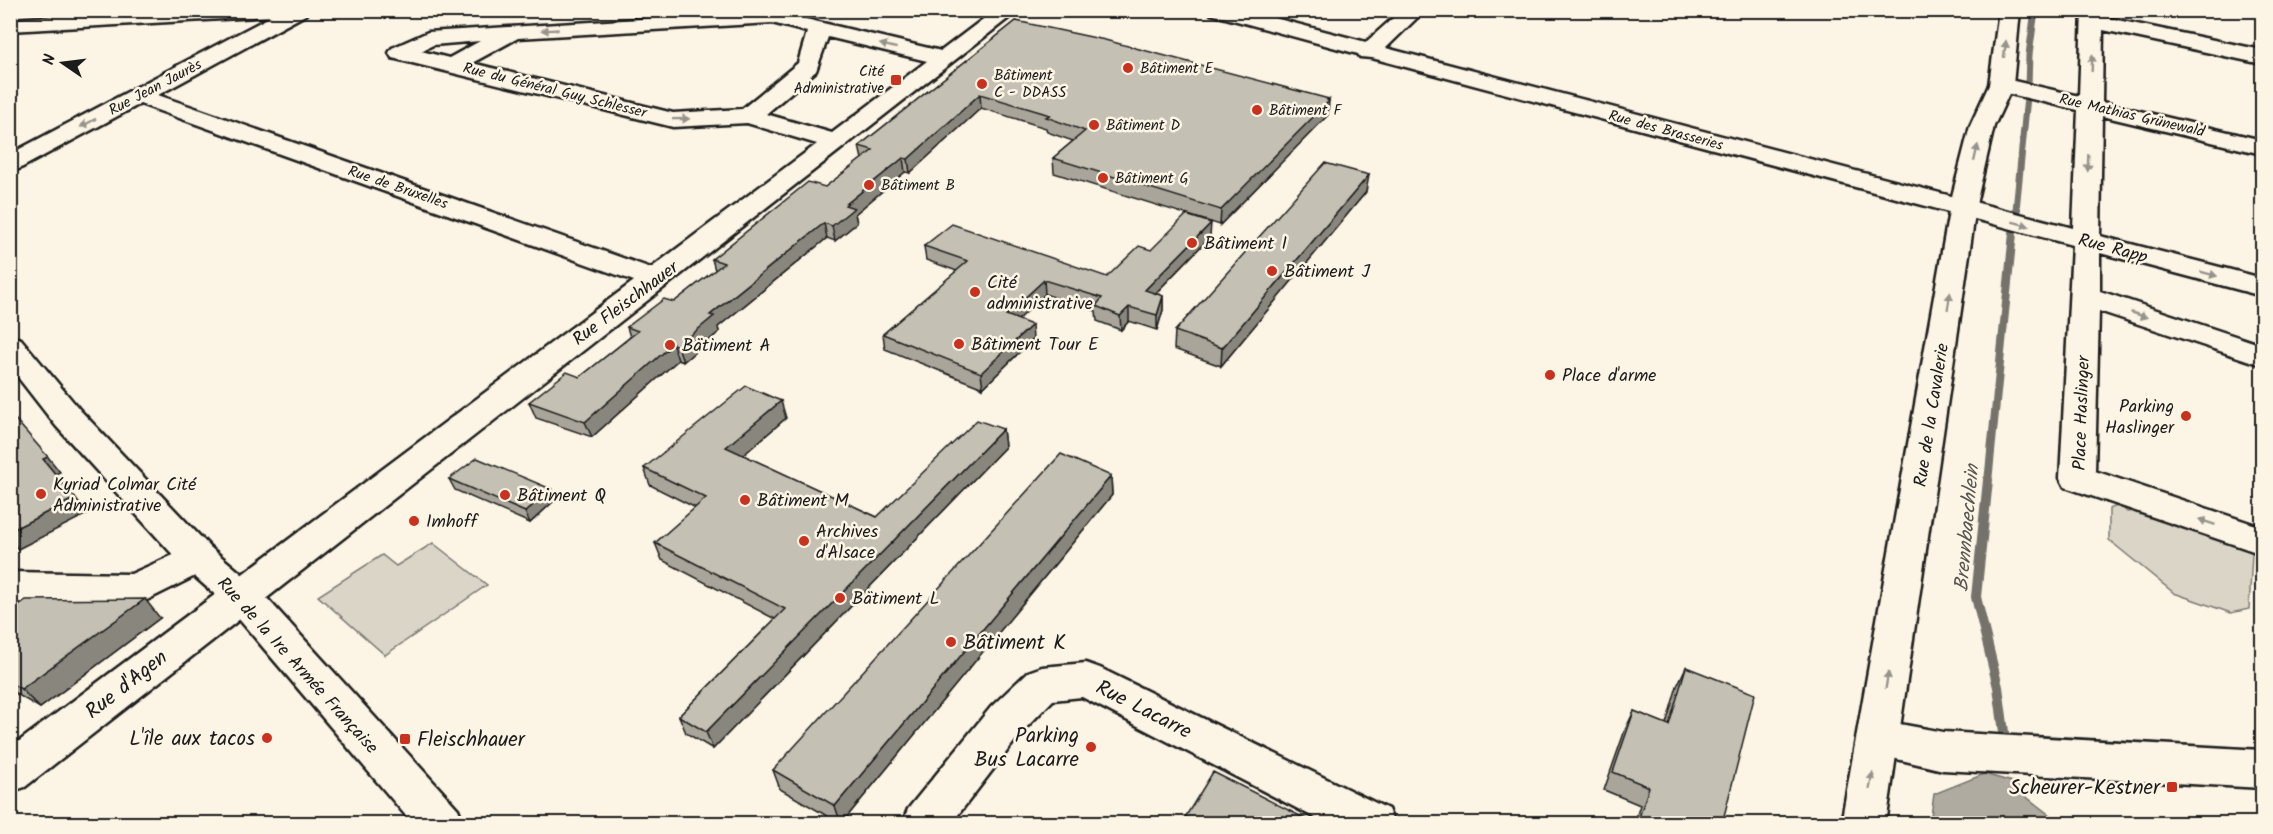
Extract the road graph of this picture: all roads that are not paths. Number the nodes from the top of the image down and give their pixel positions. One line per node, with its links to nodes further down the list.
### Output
1 (60, 10): 8 (street)
2 (274, 10): 10 (street)
3 (300, 10): 18 (street, Rue Jean Jaurès)
4 (1009, 10): 15 (street, Rue Fleischhauer)
5 (1218, 10): 13 (street, Rue des Brasseries)
6 (1414, 10): 13 (street)
7 (2010, 10): 17 (street, Rue de la Cavalerie, one-way to 7)
8 (10, 13)
9 (2093, 16): 14 (street); 19 (street, Place Haslinger, one-way to 9)
10 (10, 25)
11 (819, 29): 12 (street, Rue du Général Guy Schlesser, one-way to 12); 15 (street, Rue du Général Guy Schlesser, one-way to 11); 20 (street)
12 (513, 32): 16 (street, Rue du Général Guy Schlesser); 16 (street)
13 (1368, 52): 24 (street, Rue des Brasseries)
14 (2262, 57)
15 (945, 59): 21 (street, Rue Fleischhauer)
16 (452, 65): 20 (street, Rue du Général Guy Schlesser, one-way to 20)
17 (2001, 85): 19 (street, Rue Mathias Grünewald); 24 (street, Rue de la Cavalerie, one-way to 17)
18 (139, 96): 23 (street, Rue Jean Jaurès, one-way to 23); 26 (street, Rue de Bruxelles)
19 (2091, 105): 22 (street, Rue Mathias Grünewald); 25 (street, Place Haslinger, one-way to 25)
20 (748, 116): 21 (street, Rue du Général Guy Schlesser)
21 (836, 142): 26 (street, Rue Fleischhauer)
22 (2262, 147)
23 (10, 164)
24 (1964, 210): 25 (street, Rue Rapp, one-way to 25); 35 (street, Rue de la Cavalerie, one-way to 24)
25 (2085, 241): 27 (street, Rue Rapp, one-way to 27); 28 (street, Place Haslinger)
26 (656, 279): 34 (street, Rue Fleischhauer)
27 (2262, 287)
28 (2084, 296): 30 (street, one-way to 30); 31 (street, Place Haslinger, one-way to 28)
29 (10, 346): 32 (street, Rue de la 1re Armée Française)
30 (2262, 355)
31 (2262, 541)
32 (198, 558): 33 (street); 34 (street, Rue de la 1re Armée Française)
33 (10, 587)
34 (241, 595): 37 (street, Rue d'Agen); 38 (street, Rue de la 1re Armée Française)
35 (1878, 738): 36 (street); 41 (street, Rue de la Cavalerie, one-way to 35)
36 (2262, 769)
37 (10, 773)
38 (442, 824)
39 (924, 824): 40 (street, Rue Lacarre)
40 (1372, 824)
41 (1863, 824)

